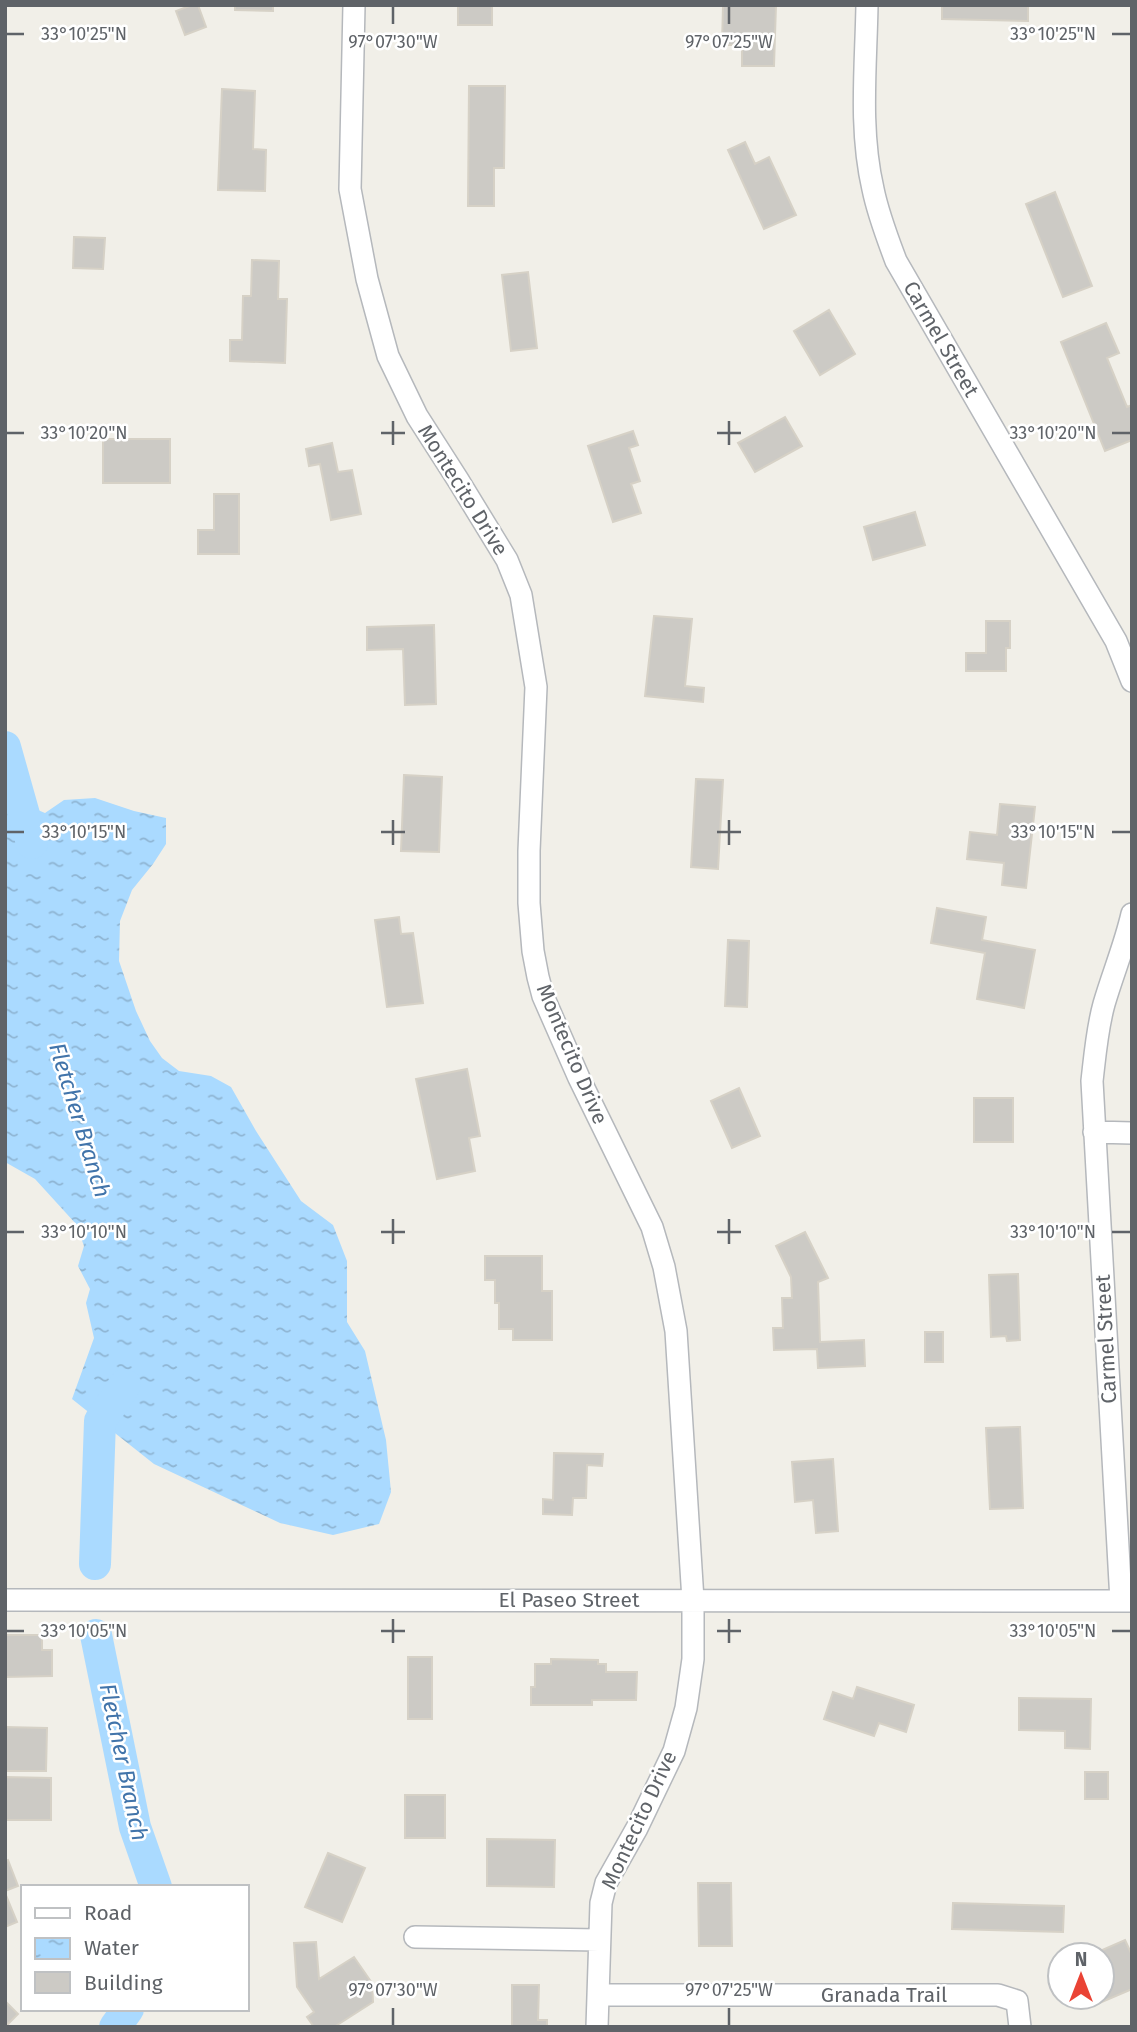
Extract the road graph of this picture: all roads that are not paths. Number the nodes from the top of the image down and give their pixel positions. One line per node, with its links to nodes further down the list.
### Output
1 (354, 5): 8 (street, Montecito Drive)
2 (867, 5): 3 (street, Carmel Street)
3 (1131, 675)
4 (1132, 914): 5 (street, Carmel Street)
5 (1094, 1132): 6 (street); 9 (street, Carmel Street)
6 (1132, 1133)
7 (5, 1600): 8 (street, El Paseo Street)
8 (693, 1600): 9 (street, El Paseo Street); 11 (street, Montecito Drive)
9 (1126, 1601)
10 (415, 1937): 11 (street)
11 (599, 1940): 12 (street, Montecito Drive)
12 (599, 1995): 13 (street, Montecito Drive); 14 (street, Granada Trail)
13 (597, 2027)
14 (1020, 2027)

